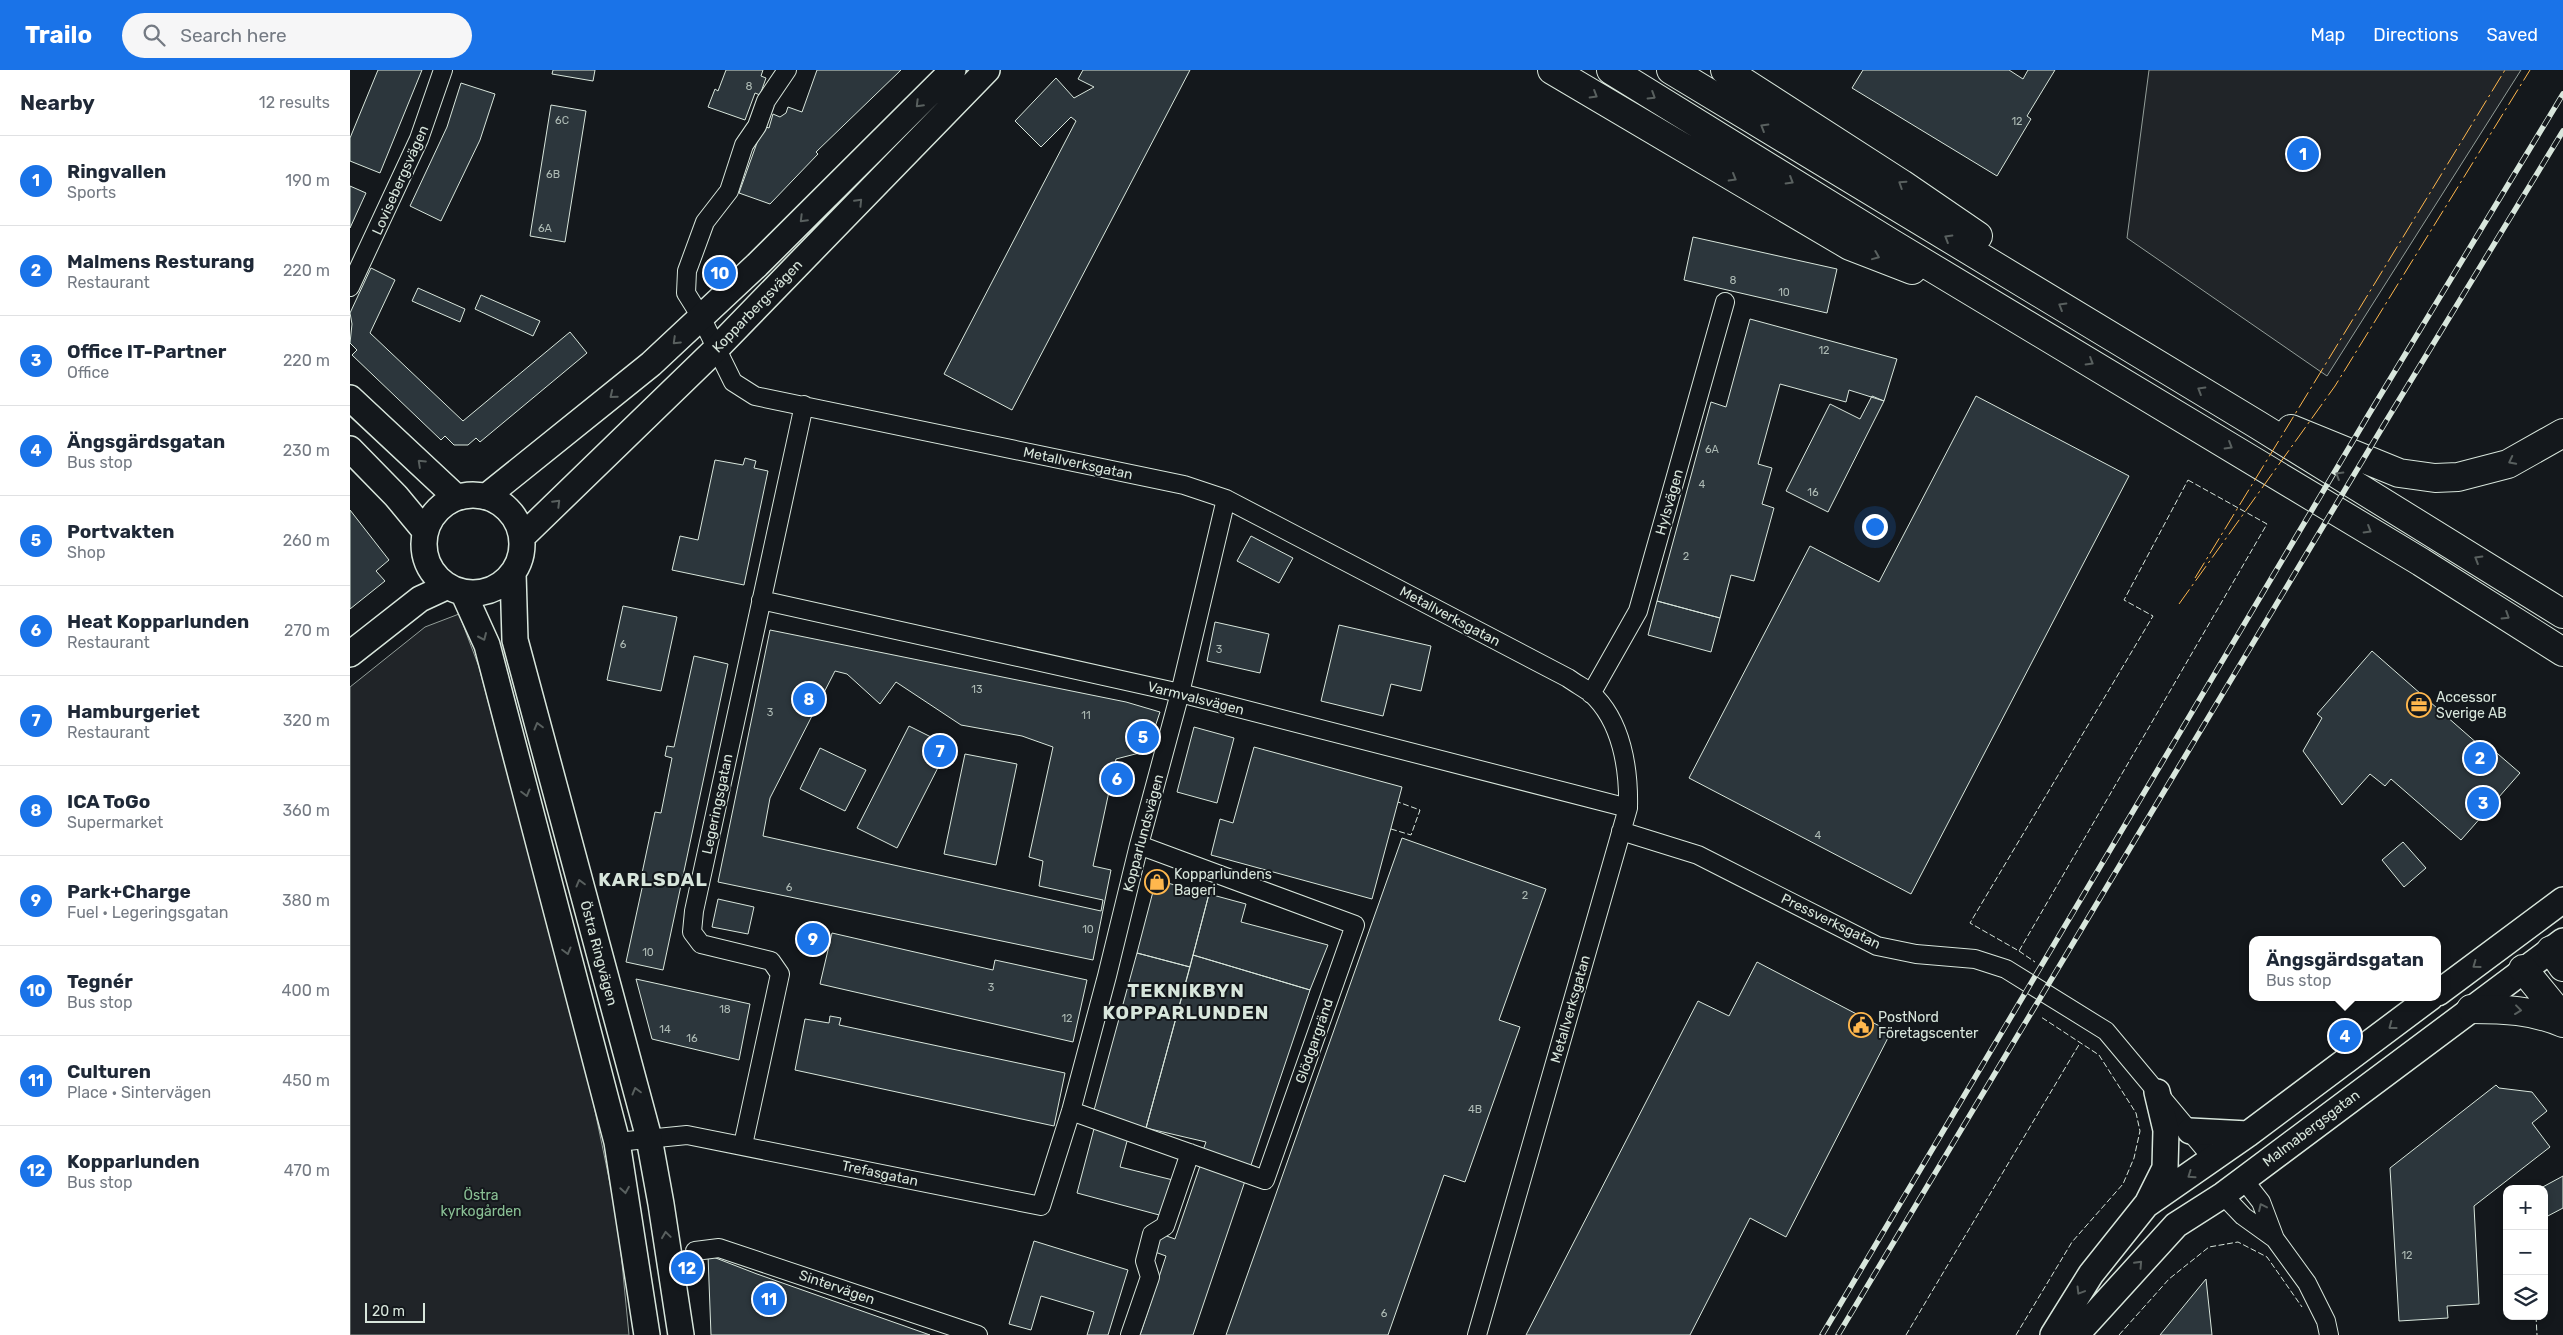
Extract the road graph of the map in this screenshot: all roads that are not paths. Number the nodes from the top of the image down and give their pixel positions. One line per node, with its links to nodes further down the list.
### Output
1 (443, 70): 9 (street, Lovisebergsvägen)
2 (787, 70): 13 (street, Metallverksgatan)
3 (953, 70): 13 (main road, Kopparbergsvägen, one-way to 13)
4 (987, 70): 14 (main road, Kopparbergsvägen, one-way to 4)
5 (1552, 70): 12 (highway, one-way to 12)
6 (1611, 70): 12 (highway, one-way to 12)
7 (1671, 70): 10 (highway, one-way to 7)
8 (1725, 70): 10 (highway, one-way to 8)
9 (350, 287)
10 (2035, 290): 17 (highway, one-way to 10)
11 (1725, 302): 34 (street, Hylsvägen)
12 (1996, 305): 31 (highway, one-way to 31)
13 (701, 317): 14 (street, Metallverksgatan); 20 (main road, Kopparbergsvägen, one-way to 20)
14 (715, 350): 16 (street, Metallverksgatan); 24 (main road, Kopparbergsvägen, one-way to 14)
15 (350, 398): 21 (main road, one-way to 15)
16 (804, 405): 22 (street, Metallverksgatan); 28 (street, Legeringsgatan)
17 (2258, 425): 18 (highway, one-way to 17); 29 (highway, one-way to 17)
18 (2563, 433)
19 (350, 449): 23 (main road)
20 (487, 496): 21 (main road); 24 (main road)
21 (456, 497): 23 (main road)
22 (1226, 499): 33 (street, Kopparlundsvägen); 34 (street, Metallverksgatan)
23 (425, 531): 25 (main road)
24 (522, 537): 26 (main road)
25 (425, 556): 27 (main road); 30 (main road)
26 (514, 573): 27 (main road); 52 (main road, Östra Ringvägen, one-way to 26)
27 (456, 589): 30 (main road); 53 (main road, one-way to 53)
28 (761, 600): 33 (street, Varmvalsvägen); 54 (street, Legeringsgatan)
29 (2563, 614)
30 (391, 620): 32 (main road)
31 (2563, 652)
32 (350, 654)
33 (1180, 693): 35 (street, Varmvalsvägen); 37 (street, Kopparlundsvägen)
34 (1591, 694): 35 (street, Metallverksgatan)
35 (1628, 808): 36 (street, Metallverksgatan)
36 (1621, 831): 48 (street, Pressverksgatan); 66 (street, Metallverksgatan)
37 (1139, 845): 49 (street, Kopparlundsvägen); 55 (street, Glödgargränd)
38 (2563, 900): 39 (main road)
39 (2529, 925): 40 (main road); 41 (main road)
40 (2503, 945): 42 (main road); 43 (main road, one-way to 43)
41 (2559, 953): 42 (main road, Malmabergsgatan)
42 (2523, 970): 45 (main road, Malmabergsgatan); 46 (highway)
43 (2441, 991)
44 (2426, 1001): 51 (main road, one-way to 51)
45 (2471, 1009): 47 (highway, one-way to 47); 57 (main road, Malmabergsgatan)
46 (2563, 1018)
47 (2563, 1023)
48 (2157, 1092): 50 (street, Pressverksgatan); 59 (main road)
49 (1071, 1110): 54 (street, Trefasgatan); 55 (street, Glödgargränd)
50 (2190, 1132): 51 (main road); 56 (street, Pressverksgatan)
51 (2248, 1134): 56 (main road)
52 (648, 1138): 53 (street, Trefasgatan); 54 (street, Trefasgatan); 63 (main road, Östra Ringvägen, one-way to 52)
53 (617, 1142): 62 (main road, one-way to 62)
54 (743, 1145)
55 (1190, 1153): 65 (street)
56 (2213, 1159): 57 (main road); 58 (main road); 59 (main road, one-way to 59)
57 (2243, 1179): 58 (main road, Malmabergsgatan); 60 (street, one-way to 57)
58 (2223, 1195): 60 (street); 68 (main road, Malmabergsgatan, one-way to 58)
59 (2146, 1205): 67 (main road, one-way to 67)
60 (2275, 1239): 69 (street)
61 (695, 1251): 64 (street, Sintervägen)
62 (647, 1335)
63 (681, 1335)
64 (978, 1335)
65 (1130, 1335)
66 (1477, 1335)
67 (2053, 1335)
68 (2076, 1335)
69 (2329, 1335)

